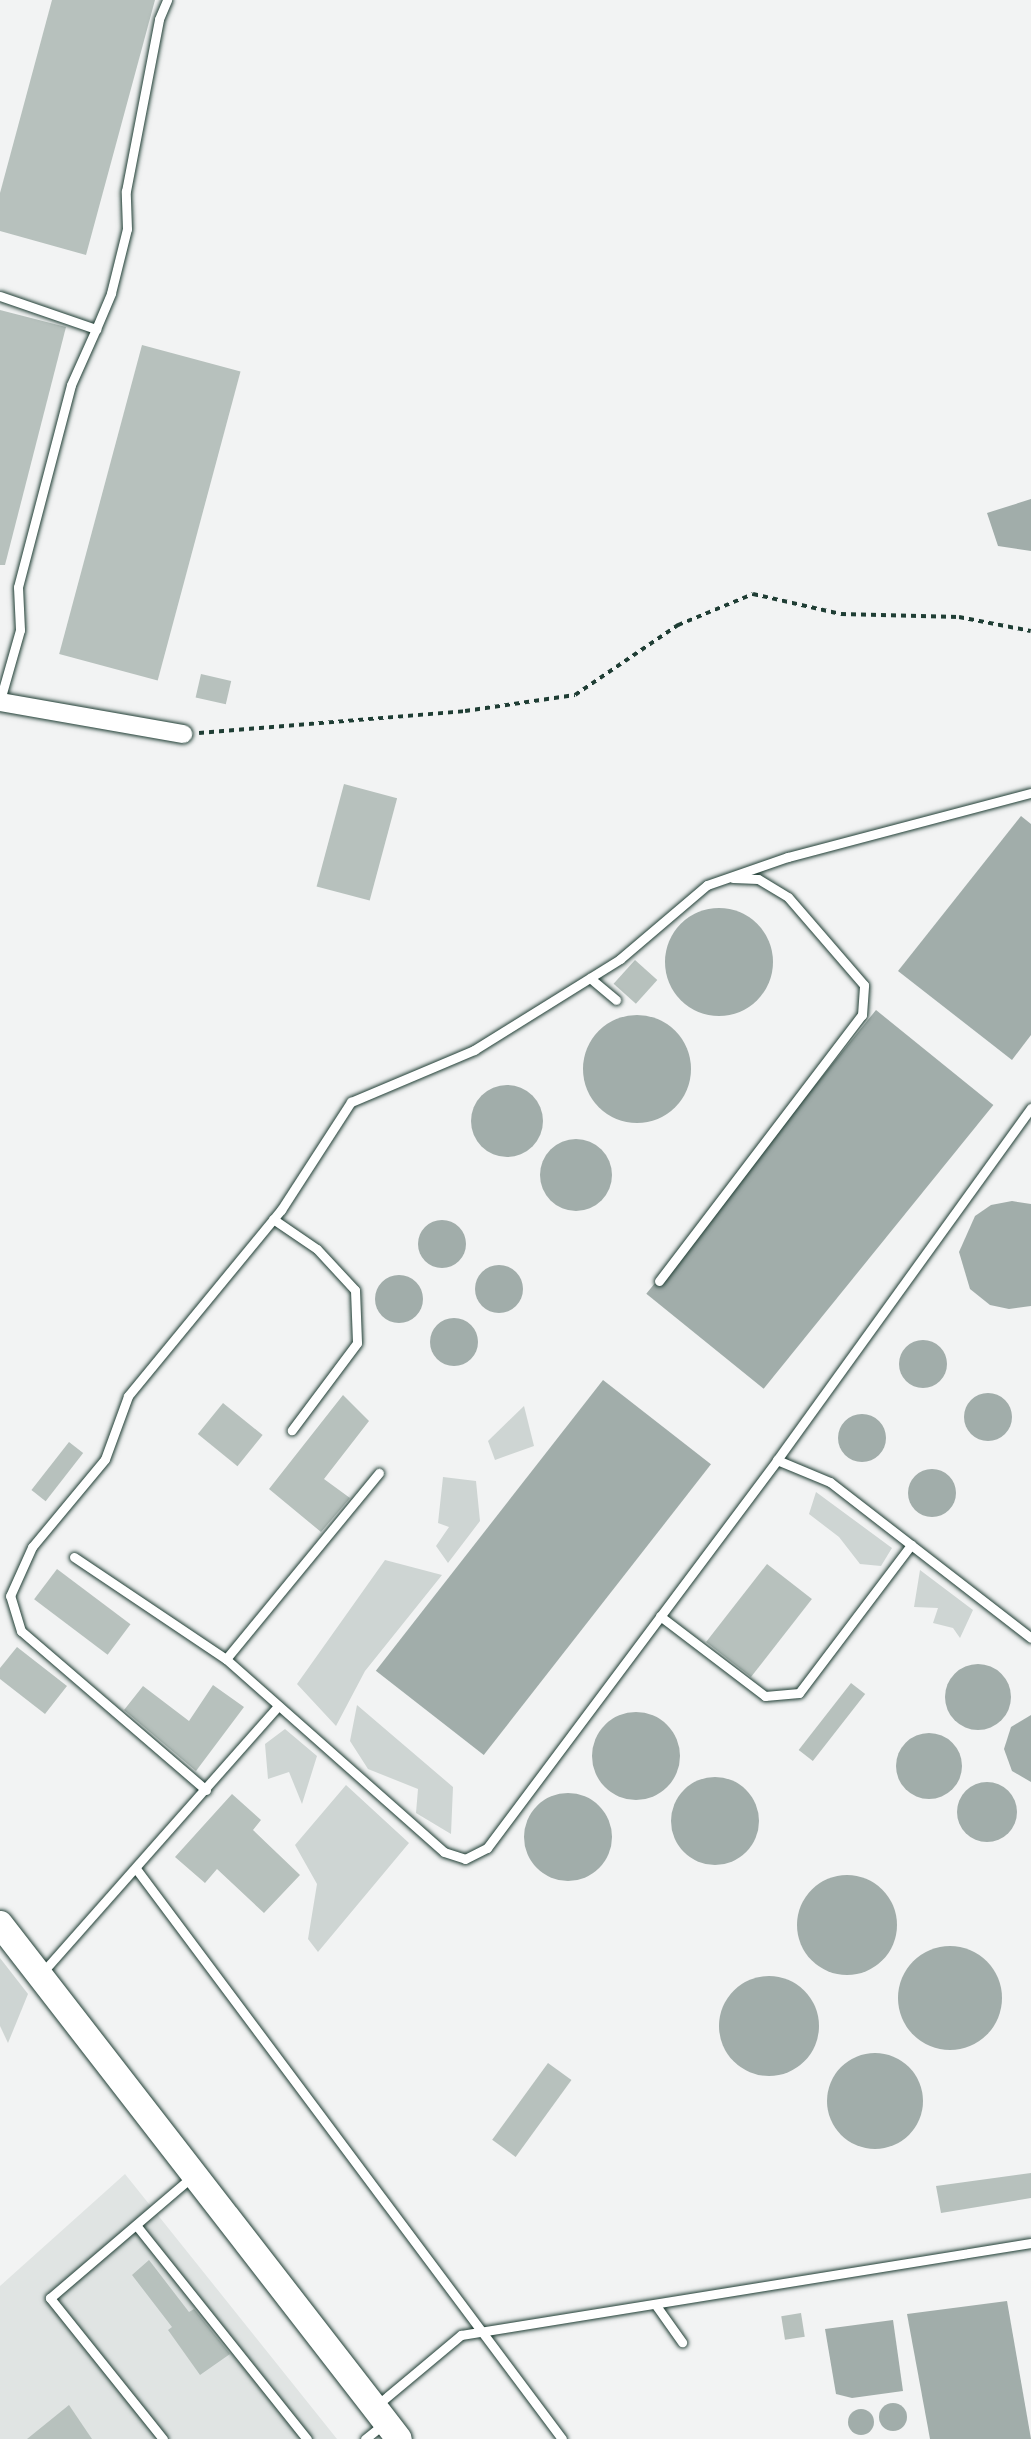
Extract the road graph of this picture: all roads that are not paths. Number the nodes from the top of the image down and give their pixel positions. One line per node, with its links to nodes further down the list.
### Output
1 (167, 0): 3 (lane)
2 (0, 296): 3 (lane)
3 (96, 329): 4 (lane)
4 (0, 701): 5 (street)
5 (183, 734)
6 (1031, 793): 7 (lane)
7 (727, 878): 8 (lane); 12 (lane)
8 (590, 978): 9 (lane); 11 (lane)
9 (615, 1000)
10 (1031, 1108): 14 (lane)
11 (273, 1219): 13 (lane); 22 (lane)
12 (659, 1281)
13 (292, 1430)
14 (777, 1460): 16 (lane); 18 (lane)
15 (379, 1473): 20 (lane)
16 (911, 1545): 18 (lane); 19 (lane)
17 (74, 1557): 20 (lane)
18 (660, 1616): 21 (lane)
19 (1031, 1638)
20 (226, 1659): 21 (lane)
21 (278, 1706): 22 (lane)
22 (206, 1790): 23 (lane)
23 (137, 1870): 25 (lane); 30 (lane)
24 (0, 1924): 25 (street)
25 (40, 1975): 26 (street)
26 (195, 2175): 27 (lane); 32 (street)
27 (136, 2225): 33 (lane); 34 (lane)
28 (1031, 2243): 29 (lane)
29 (655, 2304): 30 (lane); 31 (lane)
30 (480, 2333): 32 (lane); 36 (lane)
31 (682, 2342)
32 (387, 2422): 35 (lane)
33 (163, 2439)
34 (307, 2439)
35 (365, 2439)
36 (562, 2439)

